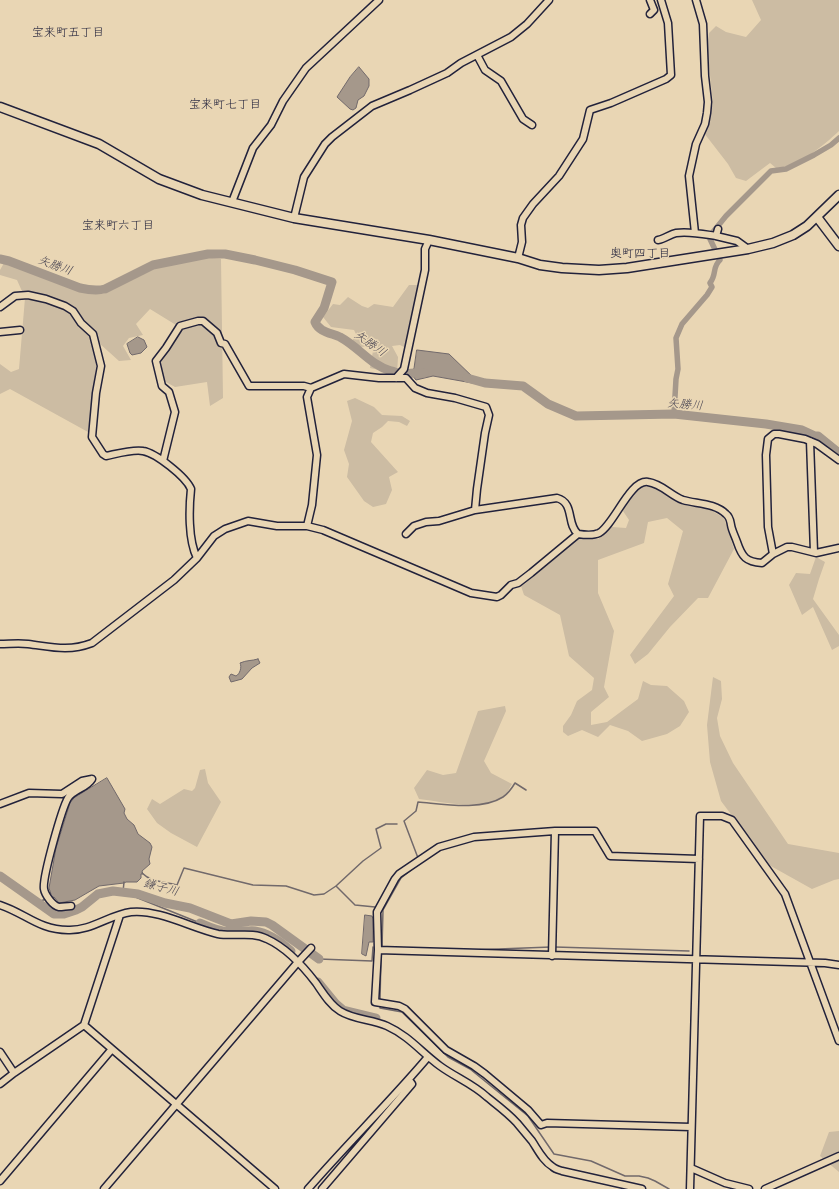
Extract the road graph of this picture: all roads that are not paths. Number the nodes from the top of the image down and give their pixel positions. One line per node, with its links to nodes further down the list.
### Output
1 (378, 0): 11 (street)
2 (549, 0): 7 (street)
3 (650, 0): 6 (street)
4 (661, 0): 21 (street)
5 (696, 0): 15 (street)
6 (650, 14)
7 (477, 55): 9 (street); 13 (street)
8 (0, 107): 11 (street)
9 (532, 125)
10 (839, 195): 12 (street)
11 (232, 202): 13 (street)
12 (817, 217): 19 (street); 20 (street)
13 (294, 218): 17 (street)
14 (718, 229): 16 (street)
15 (695, 233): 16 (street); 18 (street)
16 (716, 236): 20 (street)
17 (429, 240): 21 (street); 25 (street)
18 (658, 240)
19 (839, 246)
20 (748, 249): 21 (street)
21 (518, 258)
22 (0, 307): 29 (street)
23 (20, 330): 24 (street)
24 (0, 332)
25 (396, 378): 26 (street); 30 (street)
26 (311, 388): 29 (street); 31 (street)
27 (810, 441): 28 (street); 35 (street); 36 (street)
28 (839, 460)
29 (163, 461): 37 (street)
30 (475, 510): 32 (street); 33 (street)
31 (307, 526): 33 (street); 37 (street)
32 (406, 534)
33 (578, 534): 36 (street)
34 (839, 548): 35 (street)
35 (814, 552): 36 (street)
36 (773, 554)
37 (197, 558): 38 (street)
38 (0, 644)
39 (0, 804): 43 (street)
40 (555, 831): 41 (street); 46 (street); 47 (street)
41 (699, 859): 48 (street); 50 (street)
42 (0, 905): 44 (street)
43 (71, 906)
44 (120, 915): 49 (street); 52 (street)
45 (311, 948): 49 (street)
46 (378, 950): 47 (street); 61 (street)
47 (552, 956): 48 (street)
48 (696, 960): 50 (street); 61 (street)
49 (298, 962): 56 (street); 60 (street)
50 (811, 963): 51 (street); 53 (street)
51 (839, 965)
52 (84, 1025): 54 (street); 57 (street)
53 (839, 1041)
54 (112, 1049): 60 (street); 64 (street)
55 (0, 1052): 57 (street)
56 (428, 1057): 58 (street); 69 (street)
57 (14, 1072): 59 (street)
58 (409, 1080): 67 (street); 68 (street)
59 (0, 1084)
60 (176, 1105): 65 (street); 66 (street)
61 (691, 1127): 63 (street)
62 (839, 1156): 72 (street)
63 (691, 1168): 70 (street); 71 (street)
64 (0, 1181)
65 (104, 1189)
66 (275, 1189)
67 (308, 1189)
68 (322, 1189)
69 (642, 1189)
70 (690, 1189)
71 (749, 1189)
72 (765, 1189)

